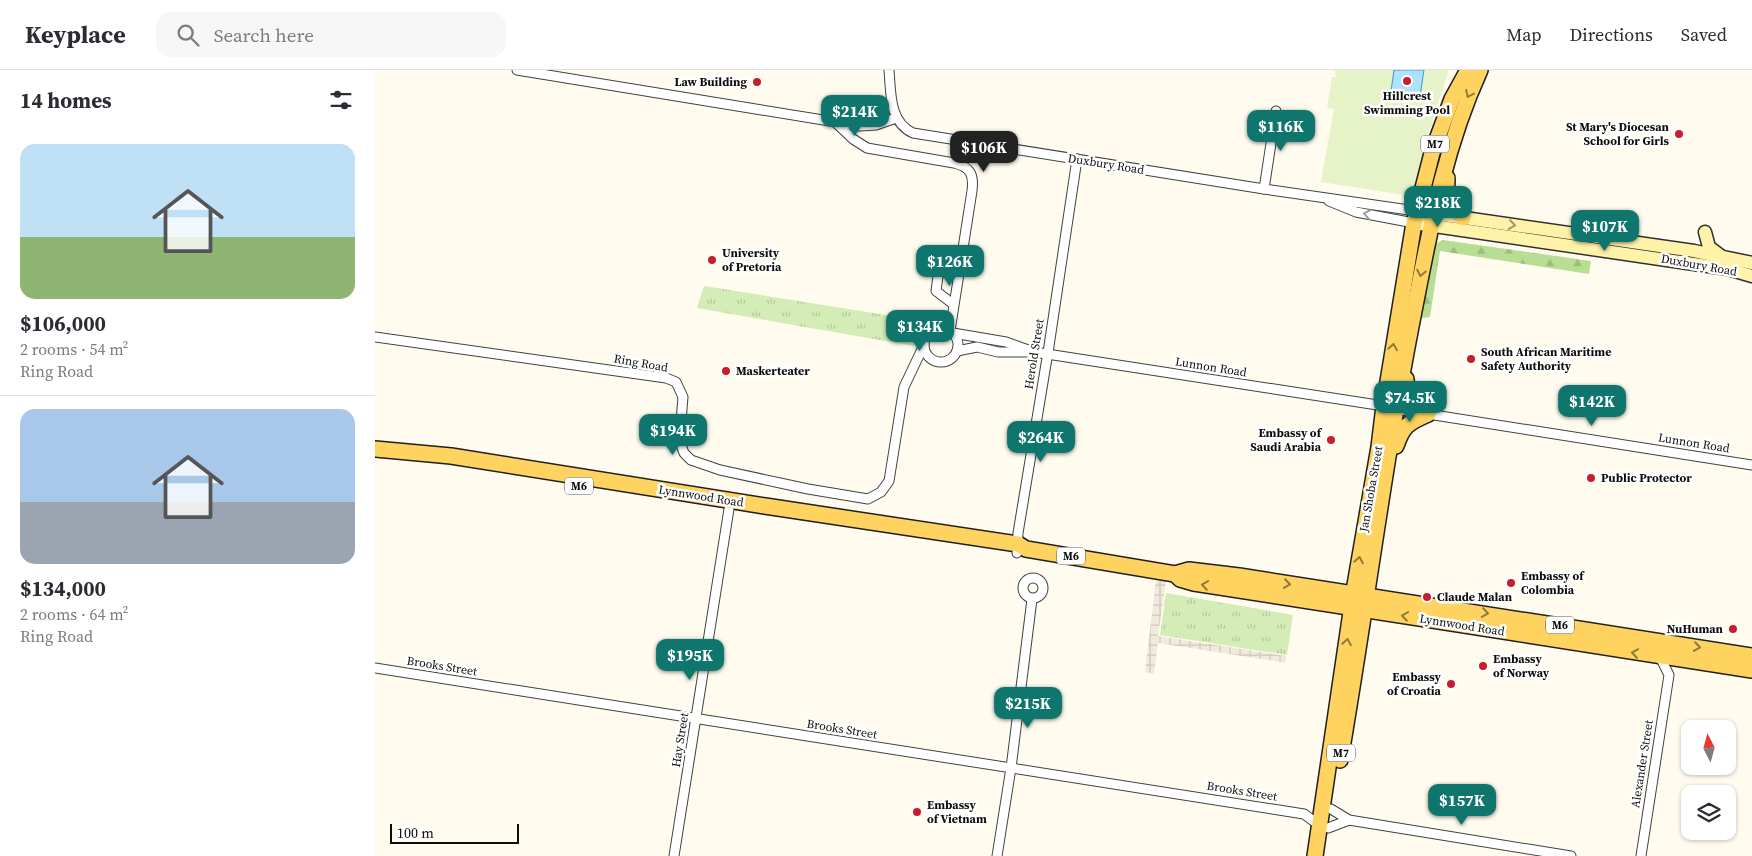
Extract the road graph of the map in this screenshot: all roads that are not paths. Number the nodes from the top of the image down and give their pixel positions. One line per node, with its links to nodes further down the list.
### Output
1 (517, 70): 7 (street)
2 (889, 70): 6 (street)
3 (1468, 70): 11 (main road, Jan Shoba Street / M7)
4 (1480, 70): 8 (main road, M7, one-way to 8)
5 (1276, 111): 10 (street)
6 (897, 118): 7 (street); 9 (street, Duxbury Road)
7 (835, 122): 22 (street)
8 (1447, 157): 12 (main road); 13 (main road, M7)
9 (1077, 159): 10 (street, Duxbury Road); 28 (street, Herold Street)
10 (1263, 189): 11 (street, Duxbury Road)
11 (1415, 217): 13 (main road, Duxbury Road); 32 (main road, Jan Shoba Street / M7, one-way to 11)
12 (1463, 218): 13 (main road, Duxbury Road); 15 (main road, Duxbury Road, one-way to 15)
13 (1432, 219): 17 (main road, Duxbury Road); 30 (main road, M7, one-way to 30)
14 (1705, 232): 16 (main road)
15 (1694, 251): 16 (main road, Duxbury Road); 17 (main road); 20 (main road)
16 (1722, 256): 18 (main road, Duxbury Road)
17 (1650, 257): 20 (main road, Duxbury Road)
18 (1752, 263)
19 (943, 269): 22 (street)
20 (1739, 272): 21 (main road, Duxbury Road)
21 (1752, 276)
22 (953, 304): 23 (street)
23 (951, 332): 25 (street); 26 (street); 27 (street, Lunnon Road)
24 (375, 338): 31 (street, Ring Road)
25 (924, 345): 29 (street); 31 (street, Ring Road)
26 (957, 351): 27 (street, Lunnon Road); 29 (street)
27 (1033, 352): 28 (street, Lunnon Road)
28 (1047, 354): 32 (street, Lunnon Road); 39 (street, Herold Street)
29 (935, 361): 31 (street)
30 (1404, 361): 32 (main road); 33 (main road)
31 (914, 368)
32 (1390, 408): 33 (street, Lunnon Road); 37 (main road, Jan Shoba Street / M7); 41 (main road, Jan Shoba Street / M7, one-way to 32)
33 (1428, 414): 36 (street, Lunnon Road); 37 (main road)
34 (375, 449): 39 (main road, Lynnwood Road / M6)
35 (375, 458): 38 (main road, Lynnwood Road / M6)
36 (1752, 465)
37 (1387, 467): 41 (main road, Jan Shoba Street / M7)
38 (729, 509): 39 (main road, Lynnwood Road / M6); 50 (street, Hay Street)
39 (1020, 548): 40 (main road, Lynnwood Road / M6)
40 (1175, 574): 41 (main road, Lynnwood Road / M6, one-way to 41); 43 (main road, Lynnwood Road / M6, one-way to 40)
41 (1361, 594): 43 (main road, Jan Shoba Street / M7); 44 (main road, Lynnwood Road / M6, one-way to 44)
42 (1032, 599): 51 (street)
43 (1359, 609): 45 (main road, Lynnwood Road / M6, one-way to 43); 52 (main road, Jan Shoba Street / M7)
44 (1752, 656)
45 (1659, 657): 46 (main road, Lynnwood Road / M6); 49 (street)
46 (1684, 660): 48 (main road, Lynnwood Road / M6); 49 (street)
47 (375, 668): 50 (street, Brooks Street)
48 (1752, 670)
49 (1669, 675): 61 (street, Alexander Street)
50 (696, 719): 51 (street, Brooks Street); 56 (street, Hay Street)
51 (1011, 768): 53 (street, Brooks Street); 57 (street)
52 (1327, 807): 53 (street); 54 (street); 55 (main road, Jan Shoba Street / M7)
53 (1304, 814): 55 (street, Brooks Street)
54 (1349, 820): 55 (street); 60 (street)
55 (1324, 826): 58 (main road, Jan Shoba Street / M7); 59 (main road, Jan Shoba Street / M7)
56 (674, 856)
57 (997, 856)
58 (1315, 856)
59 (1324, 856)
60 (1571, 856)
61 (1641, 856)

